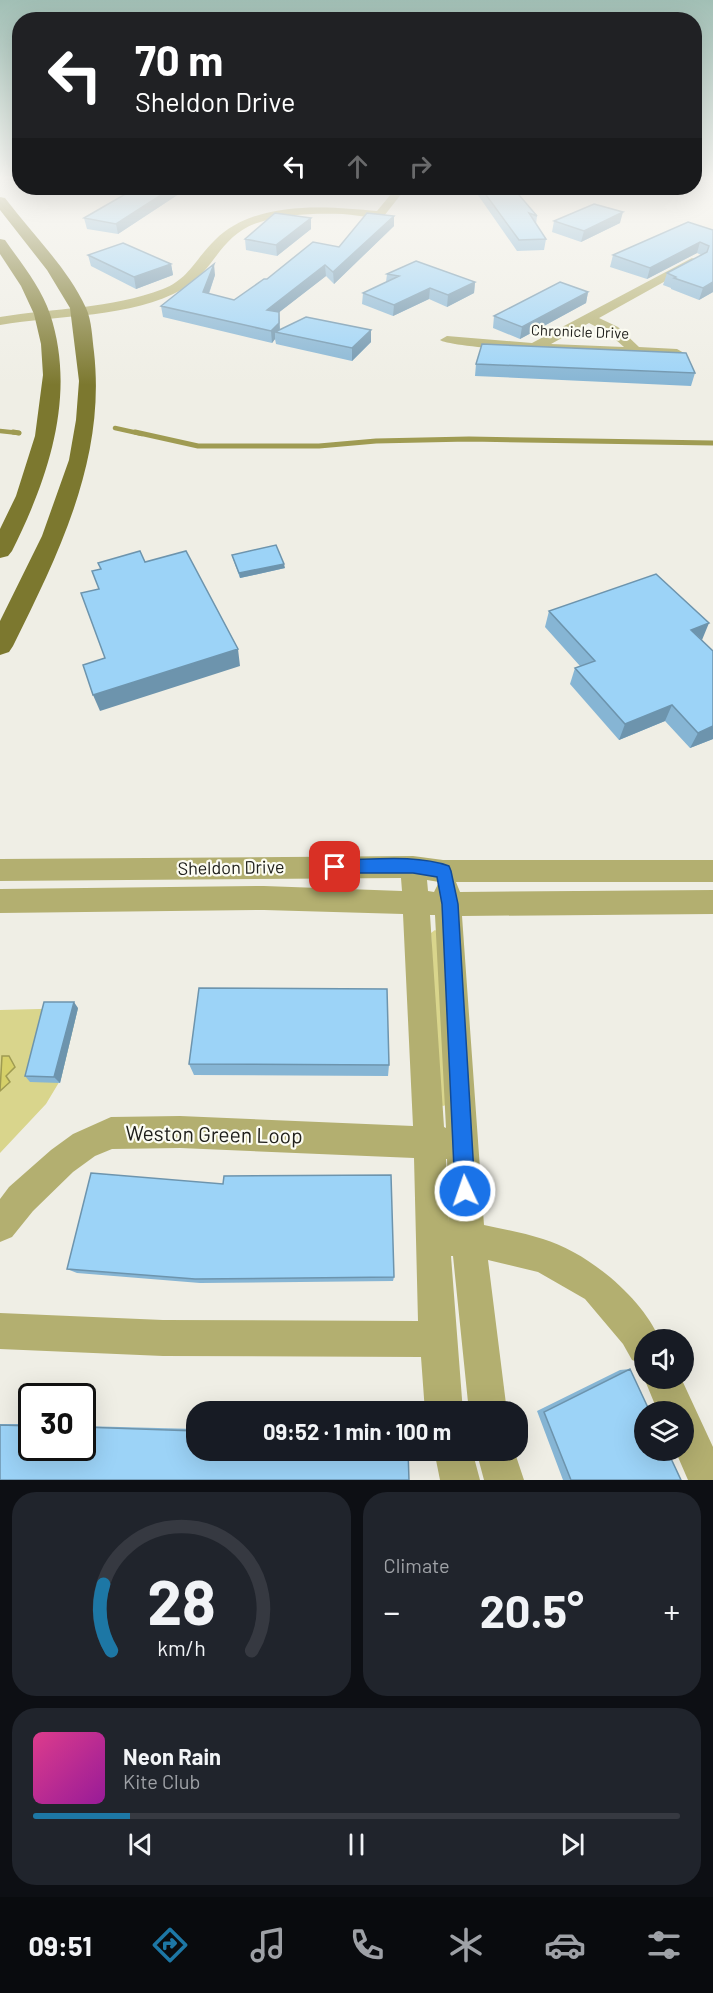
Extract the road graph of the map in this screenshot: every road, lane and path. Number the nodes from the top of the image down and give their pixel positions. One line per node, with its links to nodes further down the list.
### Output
1 (3, 247): 6 (main road)
2 (34, 247): 5 (main road)
3 (217, 247): 5 (street)
4 (684, 254): 7 (street)
5 (79, 309): 6 (street); 14 (main road)
6 (42, 314): 8 (street); 13 (main road)
7 (587, 318): 10 (street); 11 (street)
8 (0, 321)
9 (447, 340): 10 (street, Chronicle Drive)
10 (537, 346): 11 (street, Chronicle Drive)
11 (634, 350): 12 (street, Chronicle Drive)
12 (677, 352)
13 (0, 551)
14 (0, 646)
15 (413, 867): 16 (street, Sheldon Drive); 17 (street, Sheldon Drive); 20 (street)
16 (0, 870)
17 (443, 871): 18 (street, Sheldon Drive); 22 (street)
18 (713, 871)
19 (0, 901): 20 (street, Sheldon Drive)
20 (414, 901): 22 (street, Sheldon Drive); 23 (street)
21 (713, 902): 22 (street, Sheldon Drive)
22 (450, 904): 24 (street)
23 (427, 1143): 24 (street, Weston Green Loop); 25 (street, Weston Green Loop); 27 (street)
24 (462, 1144): 26 (street)
25 (0, 1225)
26 (468, 1238): 27 (street); 28 (street); 32 (street)
27 (431, 1241): 30 (street)
28 (634, 1329)
29 (0, 1331): 30 (street)
30 (437, 1339): 31 (street)
31 (443, 1401)
32 (487, 1401)
33 (694, 1450): 38 (street)
34 (456, 1461): 36 (street)
35 (498, 1461): 37 (street)
36 (460, 1480)
37 (504, 1480)
38 (708, 1480)

